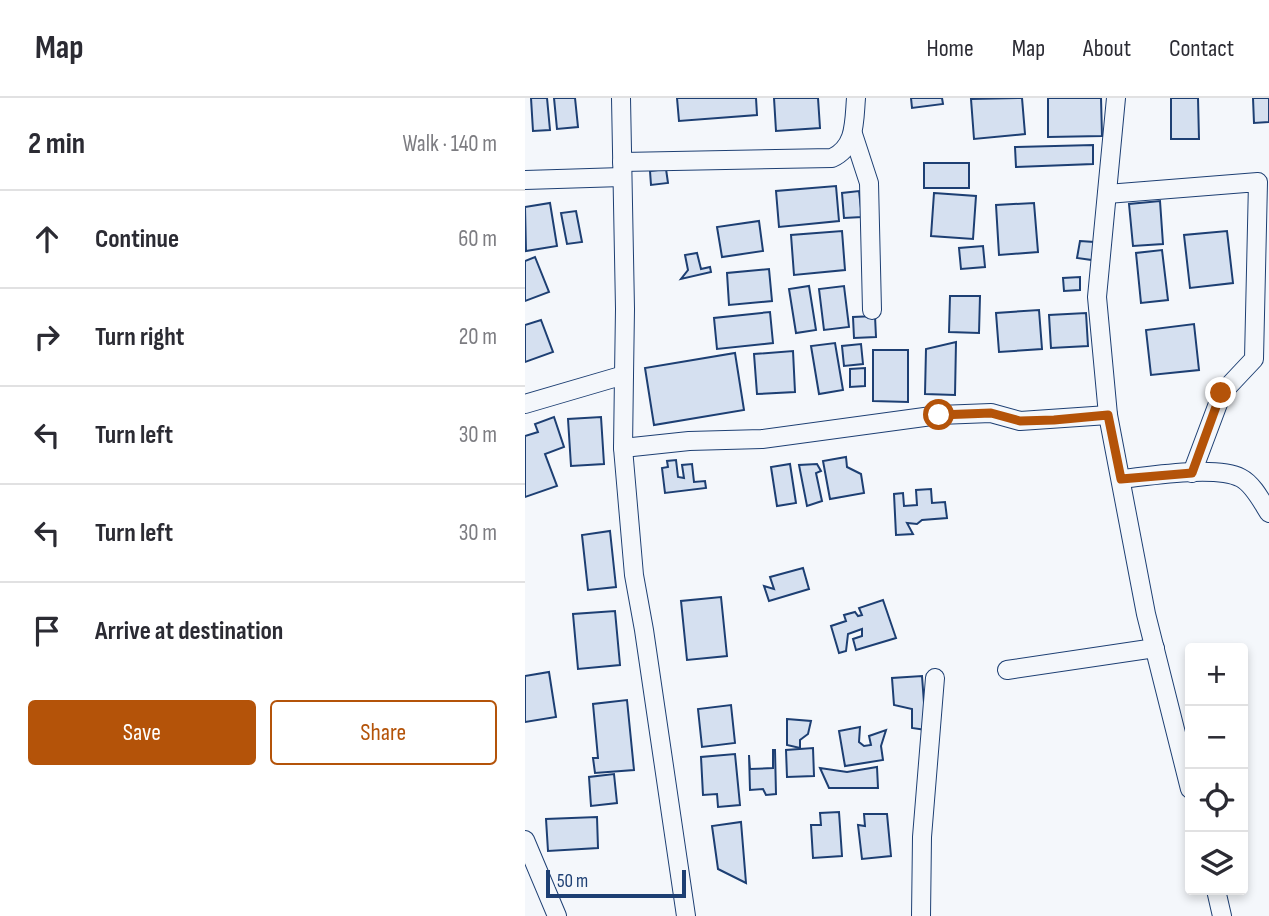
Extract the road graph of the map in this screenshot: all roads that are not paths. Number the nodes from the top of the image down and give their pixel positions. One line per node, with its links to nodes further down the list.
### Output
1 (621, 98): 5 (street)
2 (856, 98): 4 (street)
3 (1116, 98): 7 (street)
4 (853, 134): 5 (street); 8 (street)
5 (622, 169): 6 (street); 9 (street)
6 (525, 180)
7 (1107, 194): 11 (street); 13 (street)
8 (871, 310)
9 (624, 375): 10 (street); 12 (street)
10 (525, 404)
11 (1108, 415): 12 (street); 14 (street)
12 (623, 447): 23 (street)
13 (1192, 473): 14 (street); 15 (street)
14 (1121, 479): 16 (street)
15 (1269, 513)
16 (1155, 648): 17 (street); 19 (street)
17 (1007, 670)
18 (935, 678): 24 (street)
19 (1185, 769)
20 (525, 840): 22 (street)
21 (1217, 895): 25 (street)
22 (557, 916)
23 (686, 916)
24 (921, 916)
25 (1222, 916)

